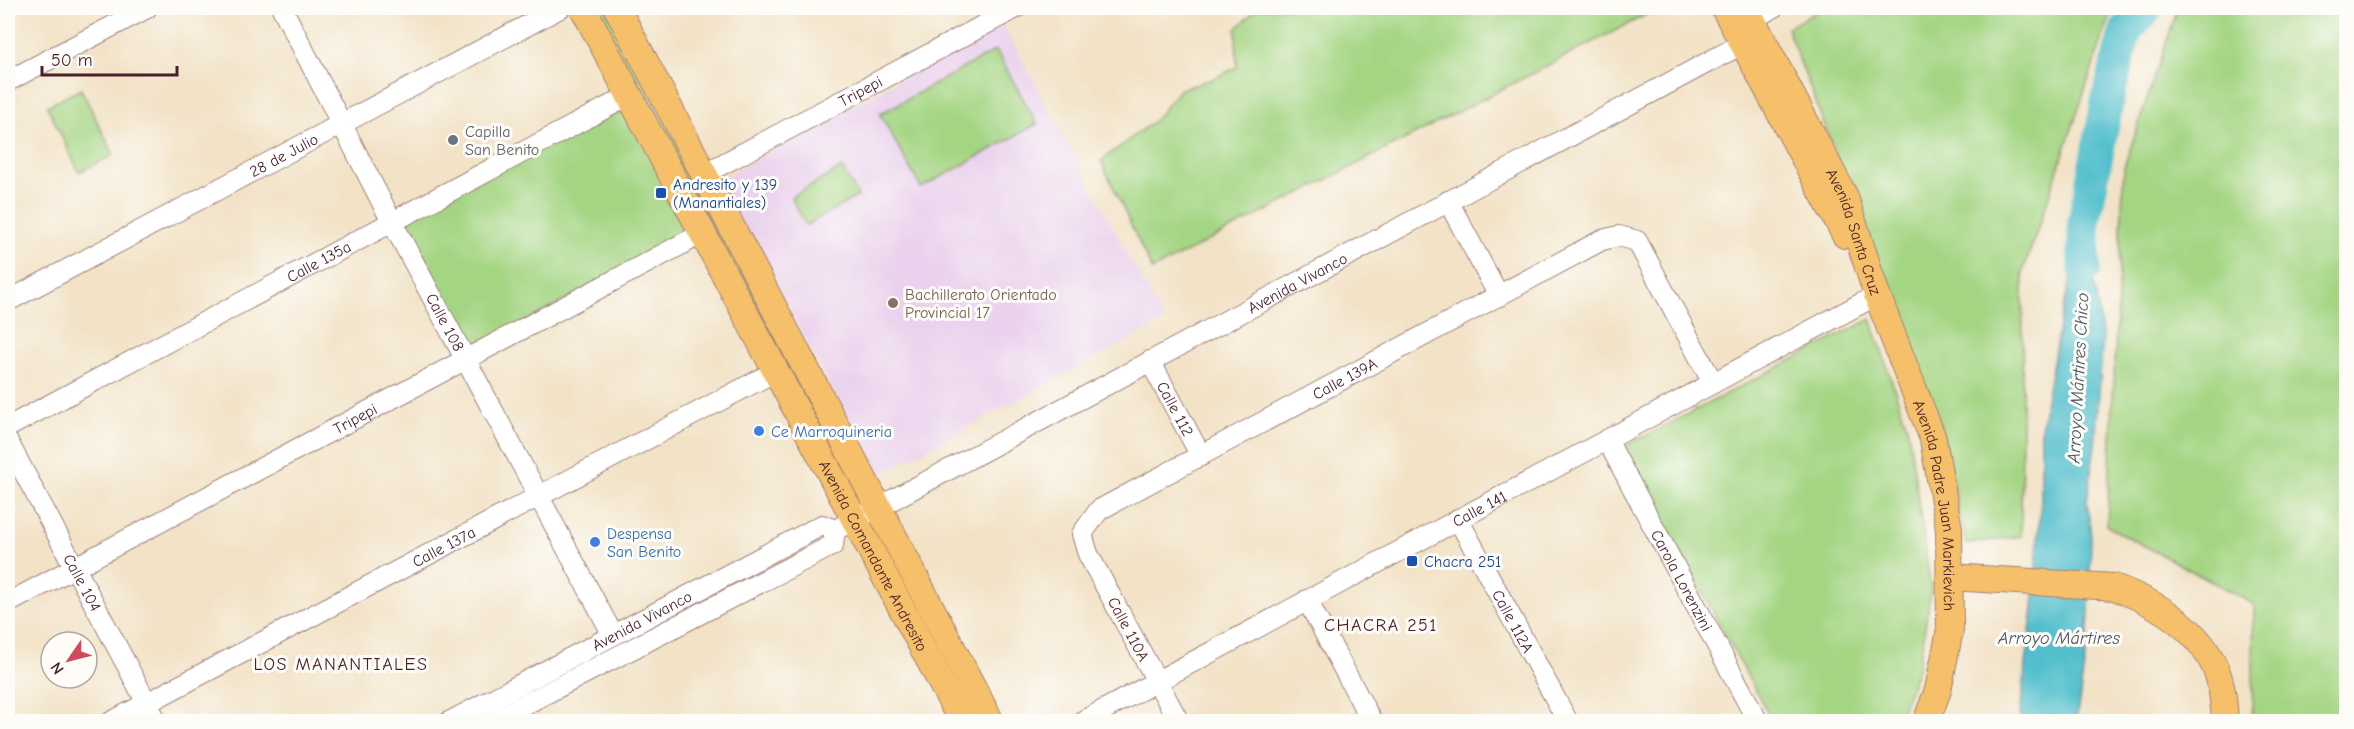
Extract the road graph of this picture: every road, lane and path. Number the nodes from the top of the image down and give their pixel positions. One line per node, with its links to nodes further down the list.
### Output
1 (147, 8): 9 (street)
2 (282, 8): 11 (street, Calle 108)
3 (560, 8): 11 (street, 28 de Julio)
4 (583, 8): 10 (main road, Avenida Comandante Andresito)
5 (616, 8): 12 (main road, Avenida Comandante Andresito)
6 (1017, 8): 12 (street, Tripepi)
7 (1724, 8): 8 (main road, Avenida Santa Cruz)
8 (1755, 22): 13 (street, Avenida Vivanco); 16 (main road, Avenida Santa Cruz)
9 (8, 81)
10 (630, 95): 14 (street, Calle 135a); 15 (main road, Avenida Comandante Andresito)
11 (342, 123): 14 (street, Calle 108); 18 (street, 28 de Julio)
12 (704, 174): 28 (main road, Avenida Comandante Andresito)
13 (1448, 201): 17 (street); 20 (street, Avenida Vivanco)
14 (392, 222): 19 (street, Calle 108); 23 (street, Calle 135a)
15 (703, 233): 19 (street, Tripepi); 21 (main road, Avenida Comandante Andresito)
16 (1877, 295): 22 (street, Calle 141); 33 (main road, Avenida Padre Juan Markievich)
17 (1499, 296): 22 (street, Calle 139A); 26 (street, Calle 139A)
18 (8, 301)
19 (465, 359): 27 (street, Calle 108); 32 (street, Tripepi)
20 (1150, 361): 26 (street, Calle 112); 28 (street, Avenida Vivanco)
21 (776, 371): 27 (street, Calle 137a); 30 (main road, Avenida Comandante Andresito)
22 (1713, 382): 24 (street, Calle 141)
23 (8, 427)
24 (1607, 440): 29 (street, Calle 141); 49 (street, Carola Lorenzini)
25 (8, 442): 32 (street, Calle 104)
26 (1201, 456): 31 (street, Calle 139A)
27 (539, 496): 36 (street, Calle 108); 38 (street, Calle 137a)
28 (879, 507): 30 (street, Avenida Vivanco); 44 (main road, Avenida Comandante Andresito)
29 (1458, 519): 34 (street, Calle 141); 48 (street, Calle 112A)
30 (845, 524): 36 (street, Avenida Vivanco); 42 (street, Avenida Vivanco); 43 (main road, Avenida Comandante Andresito)
31 (1082, 534): 37 (street, Calle 110A)
32 (75, 568): 35 (street, Tripepi); 38 (street, Calle 104)
33 (1950, 577): 50 (main road, Avenida Padre Juan Markievich); 51 (main road)
34 (1306, 600): 37 (street, Calle 141); 47 (street)
35 (8, 603)
36 (613, 635): 41 (street, Avenida Vivanco)
37 (1157, 681): 45 (street, Calle 141); 46 (street, Calle 110A)
38 (147, 702): 39 (street, Calle 137a); 40 (street, Calle 104)
39 (111, 722)
40 (157, 722)
41 (449, 722)
42 (491, 722)
43 (962, 722)
44 (991, 722)
45 (1081, 722)
46 (1179, 722)
47 (1372, 722)
48 (1568, 722)
49 (1758, 722)
50 (1926, 722)
51 (2224, 722)

